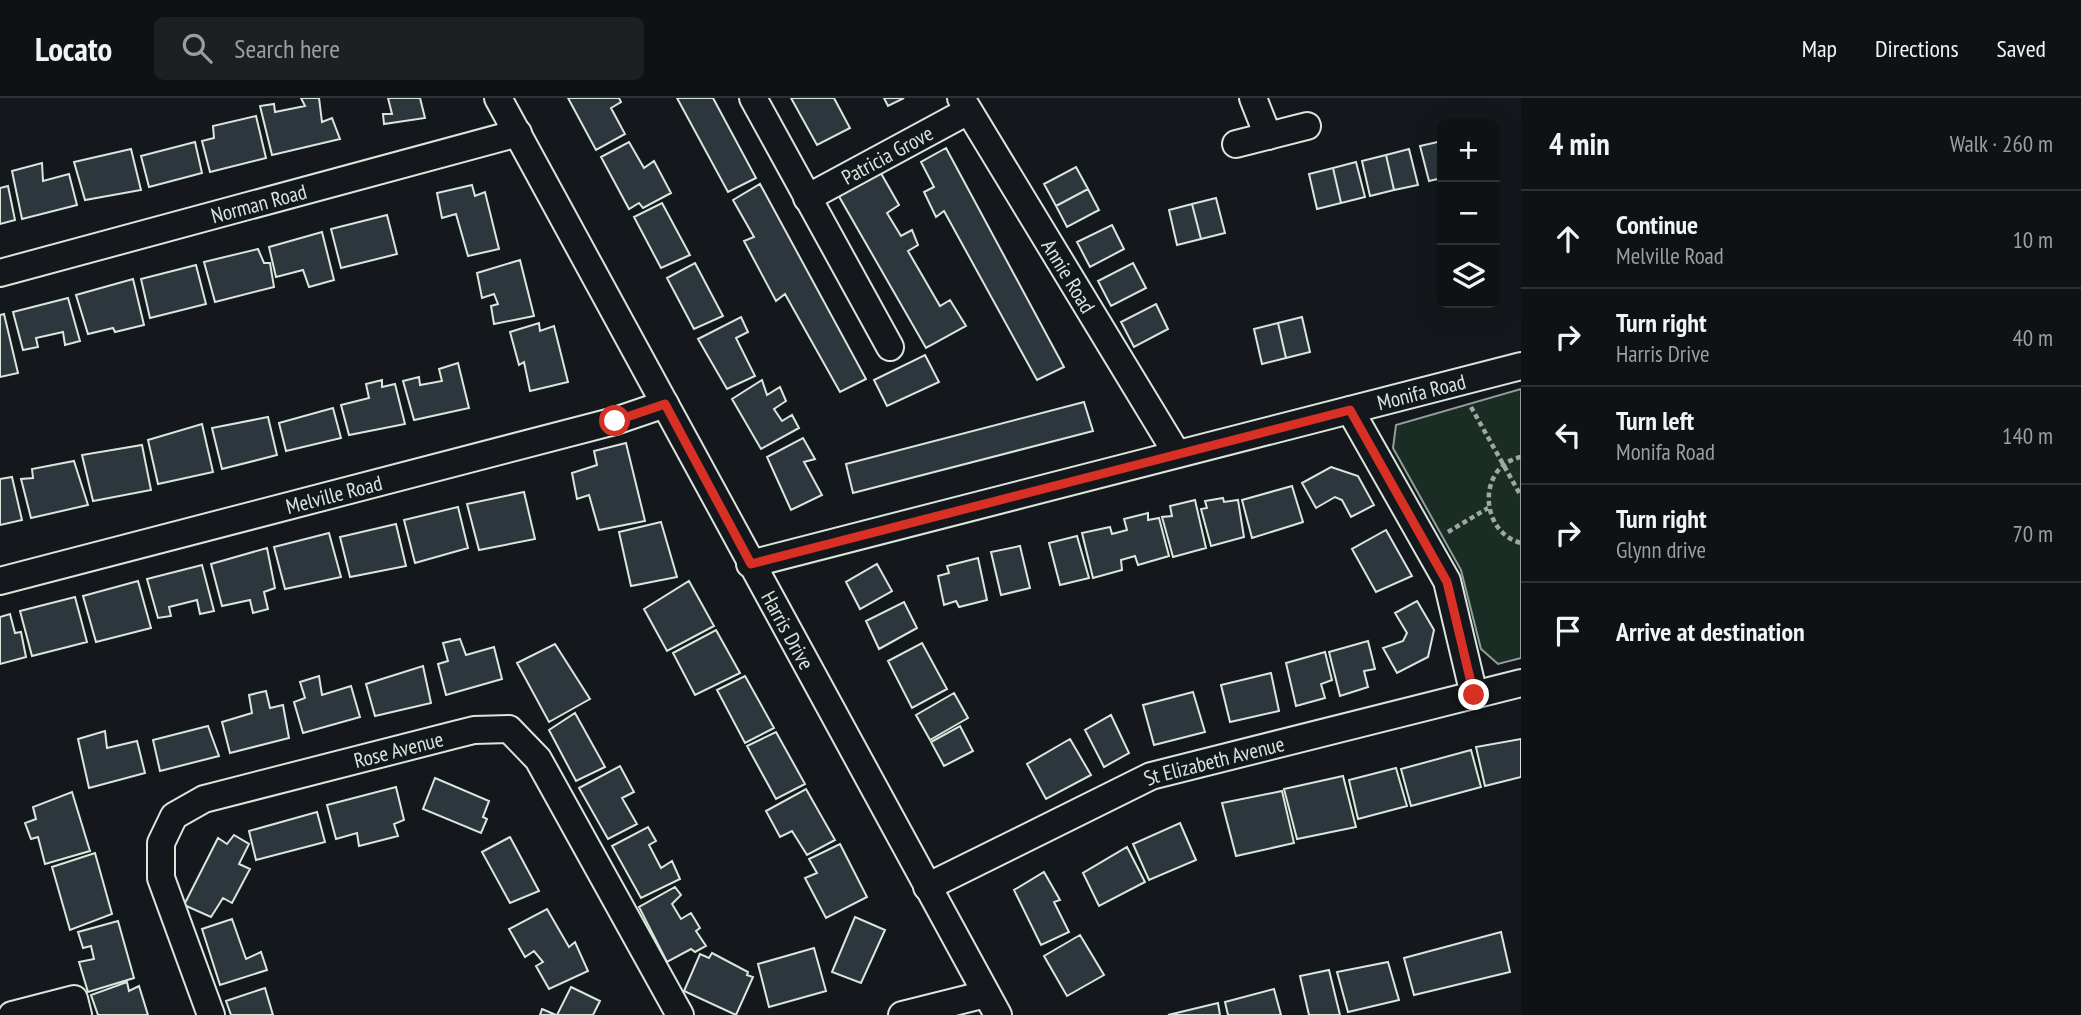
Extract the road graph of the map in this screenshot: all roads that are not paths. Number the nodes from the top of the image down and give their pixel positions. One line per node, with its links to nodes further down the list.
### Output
1 (498, 98): 6 (street, Harris Drive)
2 (753, 98): 9 (street)
3 (1253, 98): 7 (street)
4 (964, 105): 9 (street, Patricia Grove); 15 (street, Annie Road)
5 (1307, 126): 7 (street)
6 (518, 134): 10 (street, Norman Road); 13 (street, Harris Drive)
7 (1268, 136): 8 (street)
8 (1236, 144)
9 (807, 198): 11 (street)
10 (0, 273)
11 (890, 347)
12 (1521, 366): 14 (street, Monifa Road)
13 (665, 404): 16 (street, Harris Drive); 17 (street, Melville Road)
14 (1350, 410): 15 (street, Monifa Road); 19 (street)
15 (1177, 454): 16 (street, Monifa Road)
16 (751, 564): 20 (street, Harris Drive)
17 (0, 581)
18 (1521, 683): 19 (street, St Elizabeth Avenue)
19 (1474, 695): 20 (street, St Elizabeth Avenue)
20 (927, 887): 21 (street, Harris Drive)
21 (992, 1004): 26 (street)
22 (12, 1015): 23 (street)
23 (78, 1015)
24 (211, 1015): 25 (street, Rose Avenue)
25 (680, 1015)
26 (902, 1015)

